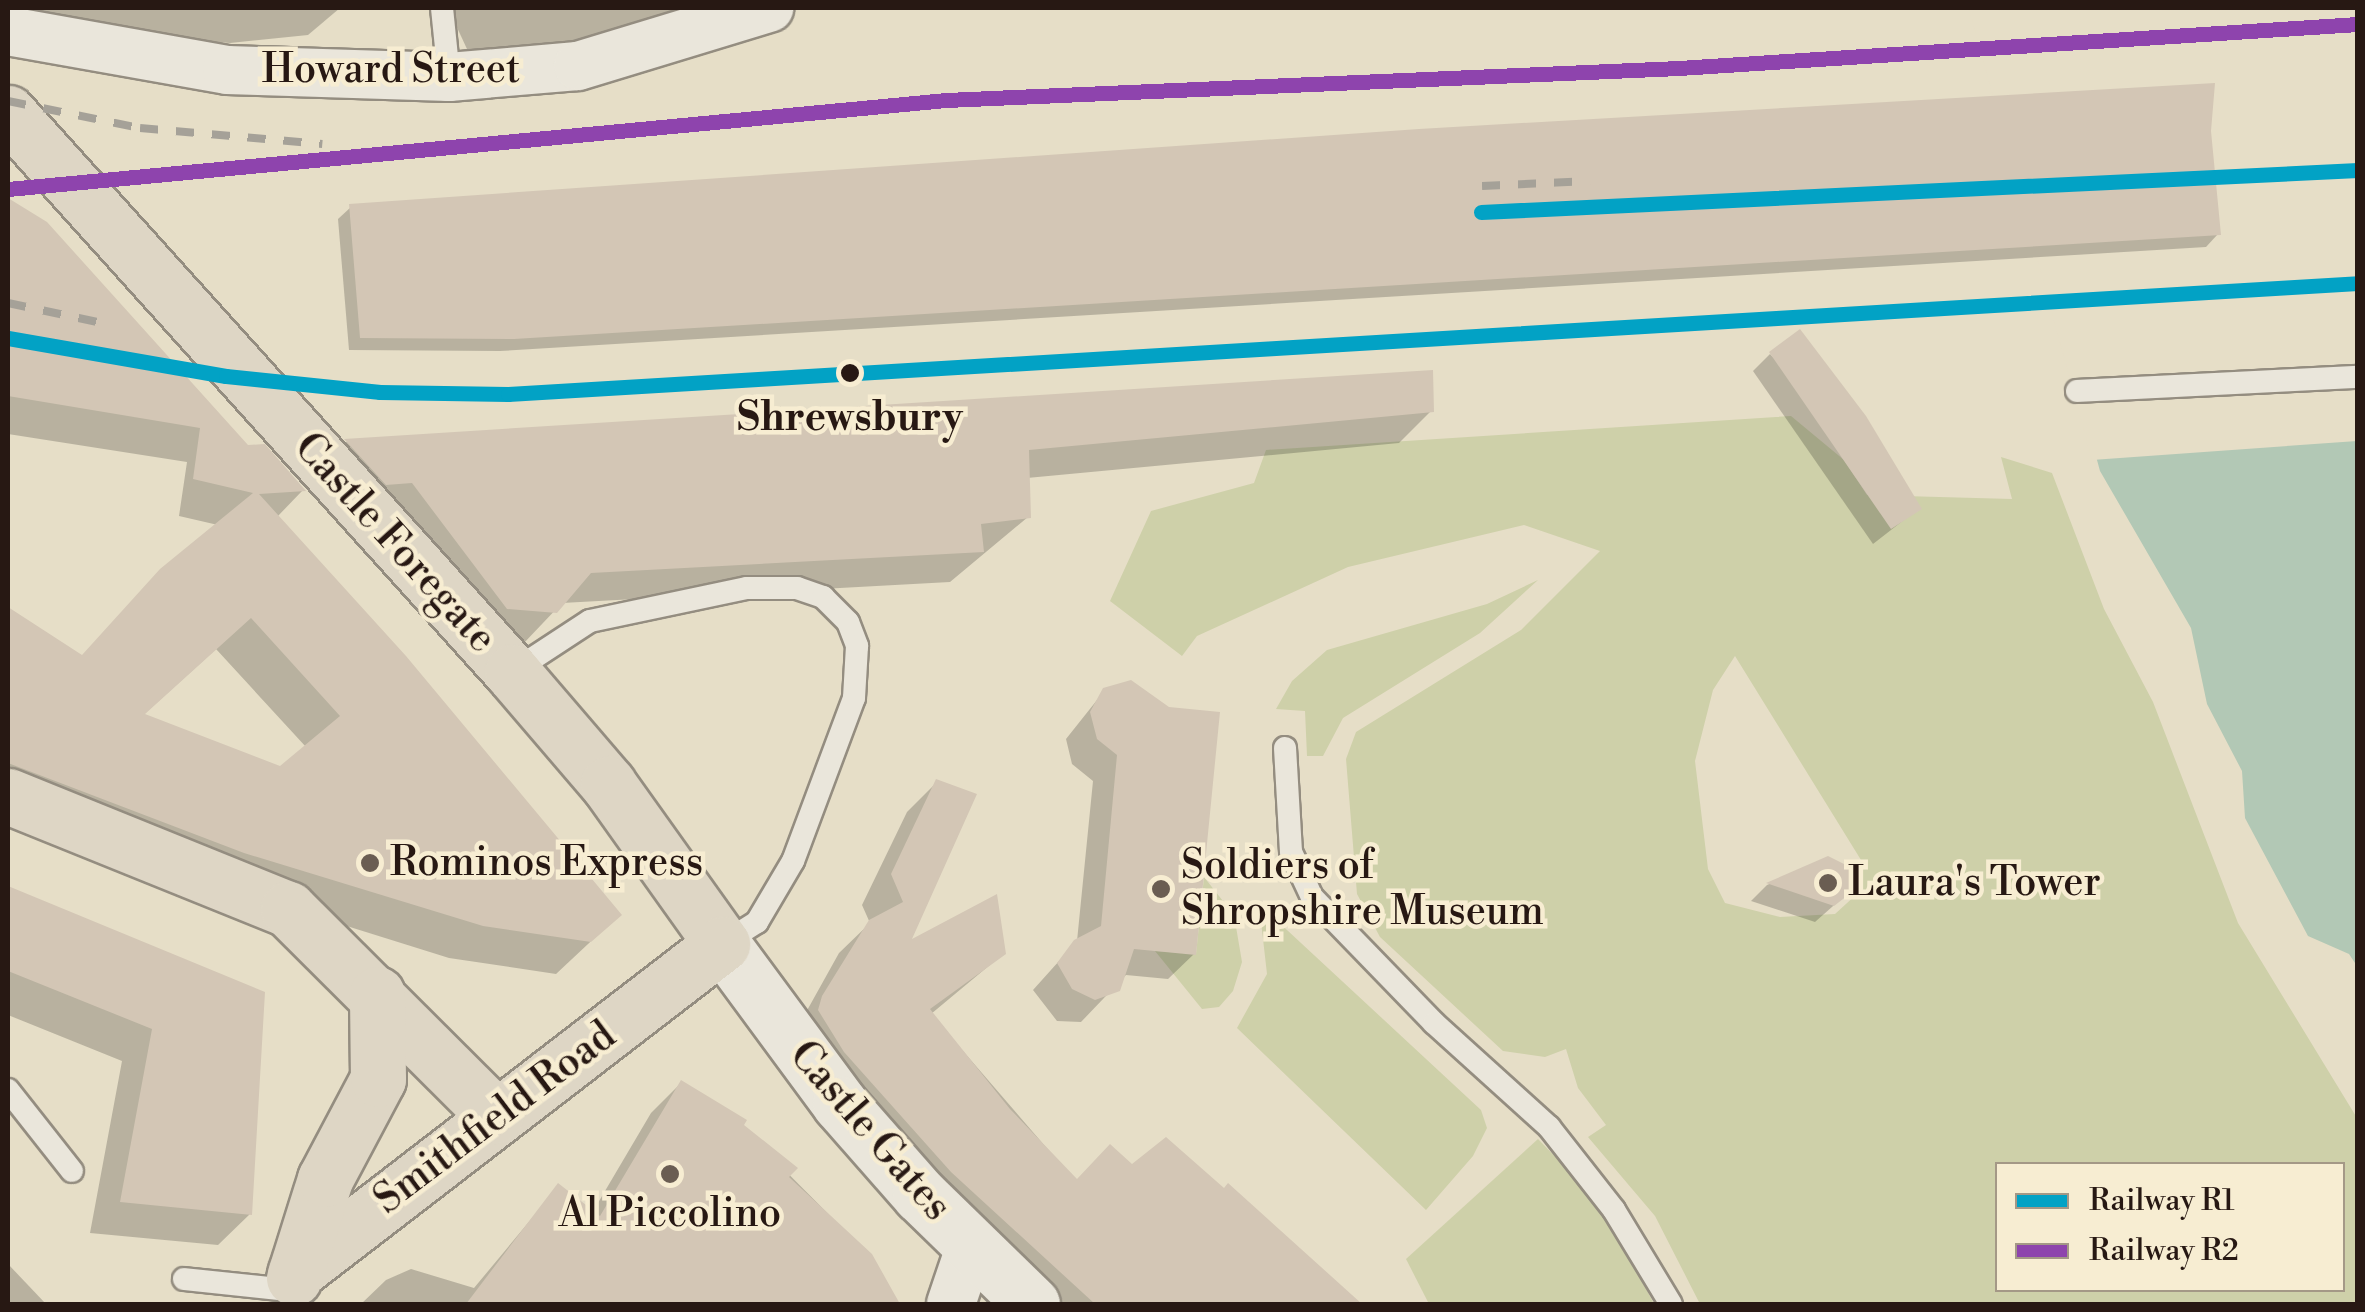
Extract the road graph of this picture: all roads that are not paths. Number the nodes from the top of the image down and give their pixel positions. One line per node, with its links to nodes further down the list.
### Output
1 (442, 8): 4 (lane)
2 (770, 8): 4 (street, Howard Street)
3 (8, 31): 4 (street, Howard Street)
4 (449, 77)
5 (8, 113): 8 (main road, Castle Foregate)
6 (2358, 378): 7 (lane)
7 (2077, 392)
8 (512, 672): 11 (main road, Castle Foregate); 11 (lane)
9 (1285, 748): 21 (lane)
10 (8, 796): 12 (main road)
11 (722, 944): 14 (main road, Smithfield Road); 16 (street, Castle Gates)
12 (377, 994): 14 (main road); 18 (main road)
13 (8, 1090): 15 (lane)
14 (496, 1116): 18 (main road, Smithfield Road)
15 (72, 1171)
16 (971, 1245): 19 (street); 20 (street, Castle Gates)
17 (184, 1278): 18 (lane)
18 (291, 1289)
19 (952, 1304)
20 (1032, 1304)
21 (1671, 1304)

